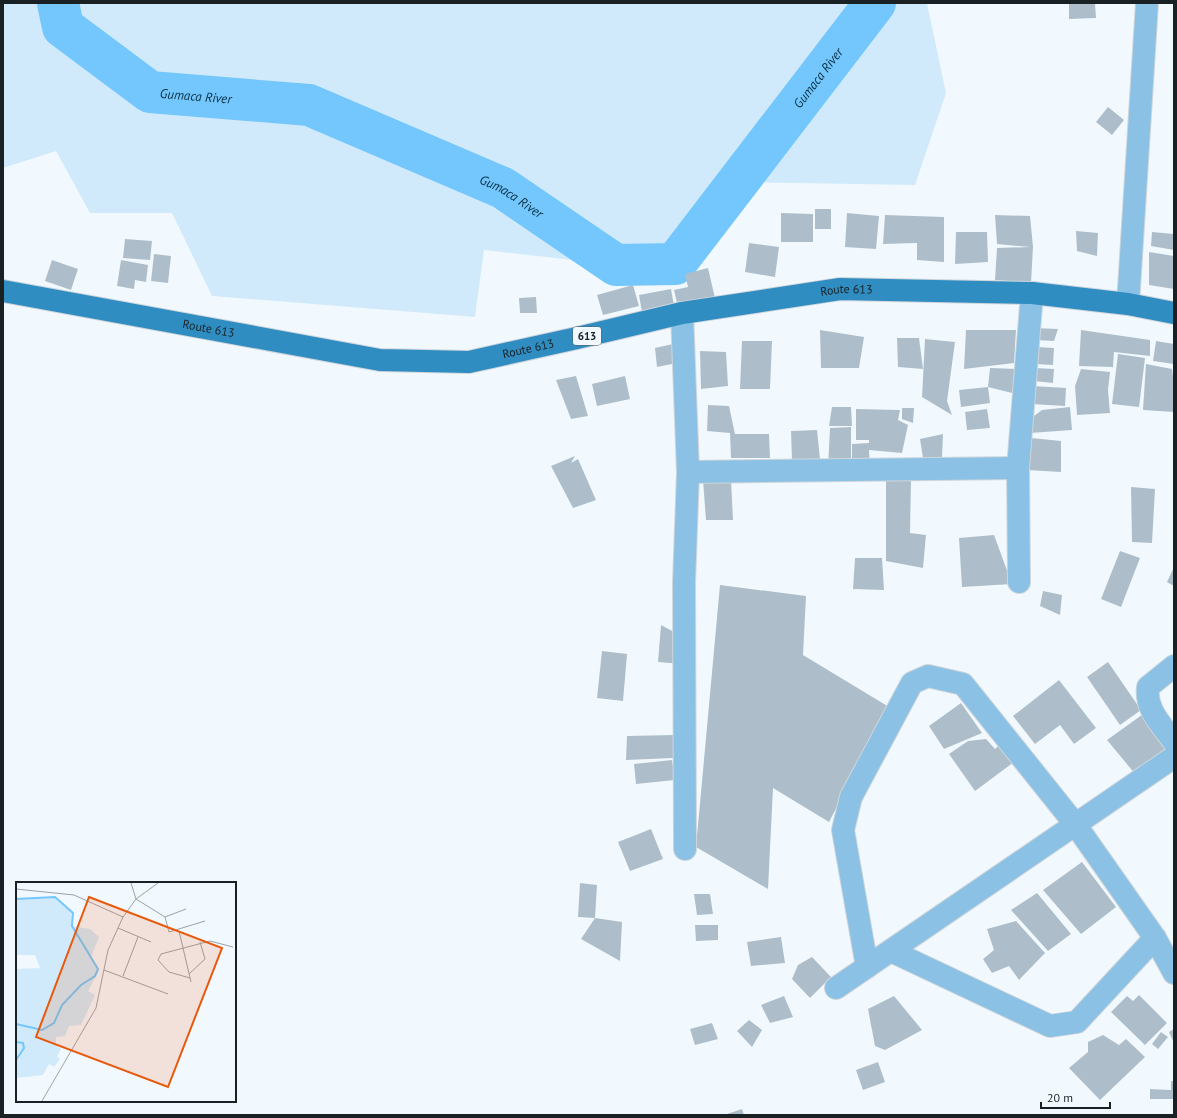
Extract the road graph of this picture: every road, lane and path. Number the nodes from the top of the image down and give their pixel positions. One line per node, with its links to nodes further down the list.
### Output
1 (1147, 3): 4 (street)
2 (3, 291): 5 (main road, Route 613 / 613)
3 (1032, 293): 4 (main road, Route 613 / 613); 5 (main road, Route 613 / 613); 7 (street)
4 (1128, 304): 6 (main road, Route 613 / 613)
5 (682, 313): 8 (street)
6 (1174, 313)
7 (1018, 468): 8 (street); 9 (street)
8 (688, 472): 14 (street)
9 (1019, 582)
10 (1174, 666): 11 (street)
11 (1174, 742)
12 (1174, 758): 13 (street)
13 (1075, 824): 15 (street); 16 (street); 17 (street)
14 (685, 849)
15 (1155, 938): 16 (street); 18 (street)
16 (891, 951): 17 (street)
17 (867, 967): 19 (street)
18 (1174, 973)
19 (836, 988)

